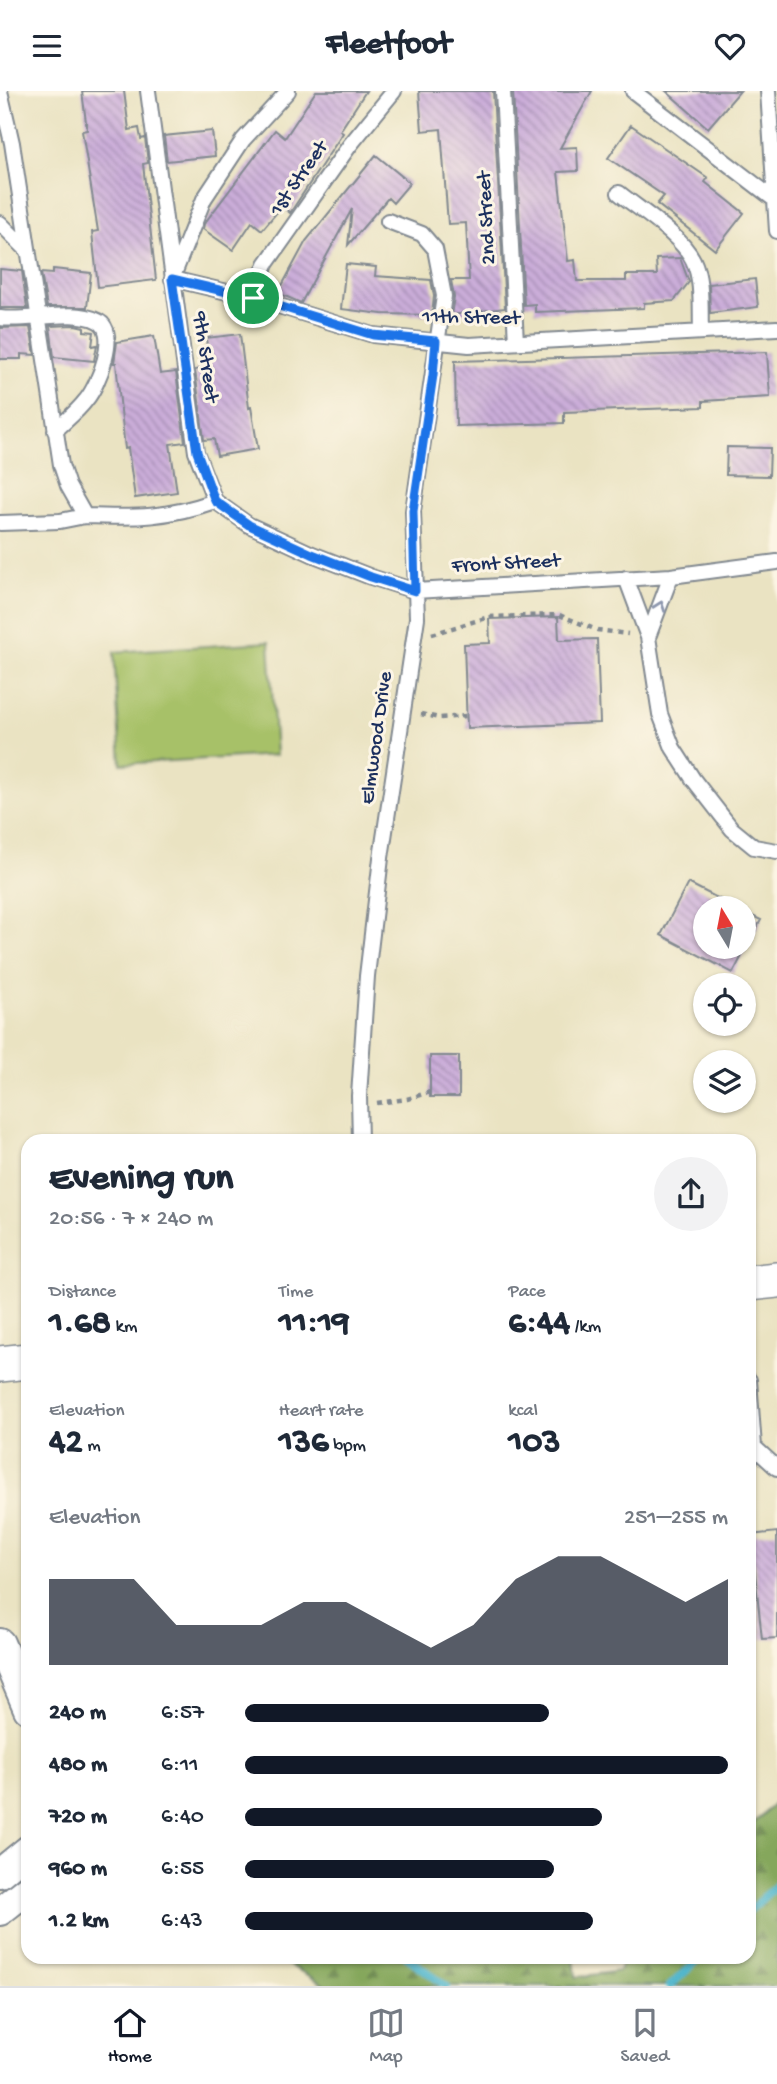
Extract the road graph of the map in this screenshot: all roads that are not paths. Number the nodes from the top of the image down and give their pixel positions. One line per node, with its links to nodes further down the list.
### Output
1 (0, 91): 14 (lane)
2 (148, 91): 15 (lane, 9th Street)
3 (288, 91): 15 (lane)
4 (394, 91): 16 (lane, 1st Street)
5 (503, 91): 22 (lane, 2nd Street)
6 (633, 91): 10 (lane)
7 (768, 91): 8 (lane)
8 (776, 172): 10 (lane)
9 (619, 193): 20 (lane)
10 (775, 200): 13 (lane)
11 (388, 221): 21 (lane, Elmwood Drive)
12 (0, 223): 14 (lane)
13 (777, 231)
14 (27, 250): 18 (lane)
15 (172, 279): 16 (lane, 11th Street); 24 (lane, 9th Street)
16 (253, 298): 21 (lane, 11th Street)
17 (0, 318): 18 (lane)
18 (38, 318): 23 (lane); 23 (lane)
19 (777, 328): 20 (lane, 11th Street)
20 (701, 331): 22 (lane, 11th Street)
21 (436, 341): 22 (lane, 11th Street); 30 (lane, Elmwood Drive)
22 (516, 342)
23 (55, 431): 25 (lane)
24 (215, 501): 25 (lane); 30 (lane, Front Street)
25 (86, 516): 26 (lane)
26 (0, 523)
27 (777, 562): 28 (lane, Front Street)
28 (671, 576): 29 (lane, Front Street); 31 (lane, one-way to 28)
29 (626, 578): 30 (lane, Front Street); 31 (lane)
30 (415, 591): 33 (lane, Elmwood Drive)
31 (648, 637): 32 (lane)
32 (777, 851)
33 (360, 1134)
34 (777, 1280): 35 (street)
35 (756, 1282)
36 (21, 1362): 37 (street)
37 (0, 1364)
38 (756, 1449): 39 (lane)
39 (777, 1468)
40 (0, 1643): 41 (street)
41 (21, 1692)
42 (21, 1856): 43 (street)
43 (0, 1873)
44 (21, 1894): 45 (street)
45 (0, 1911)

